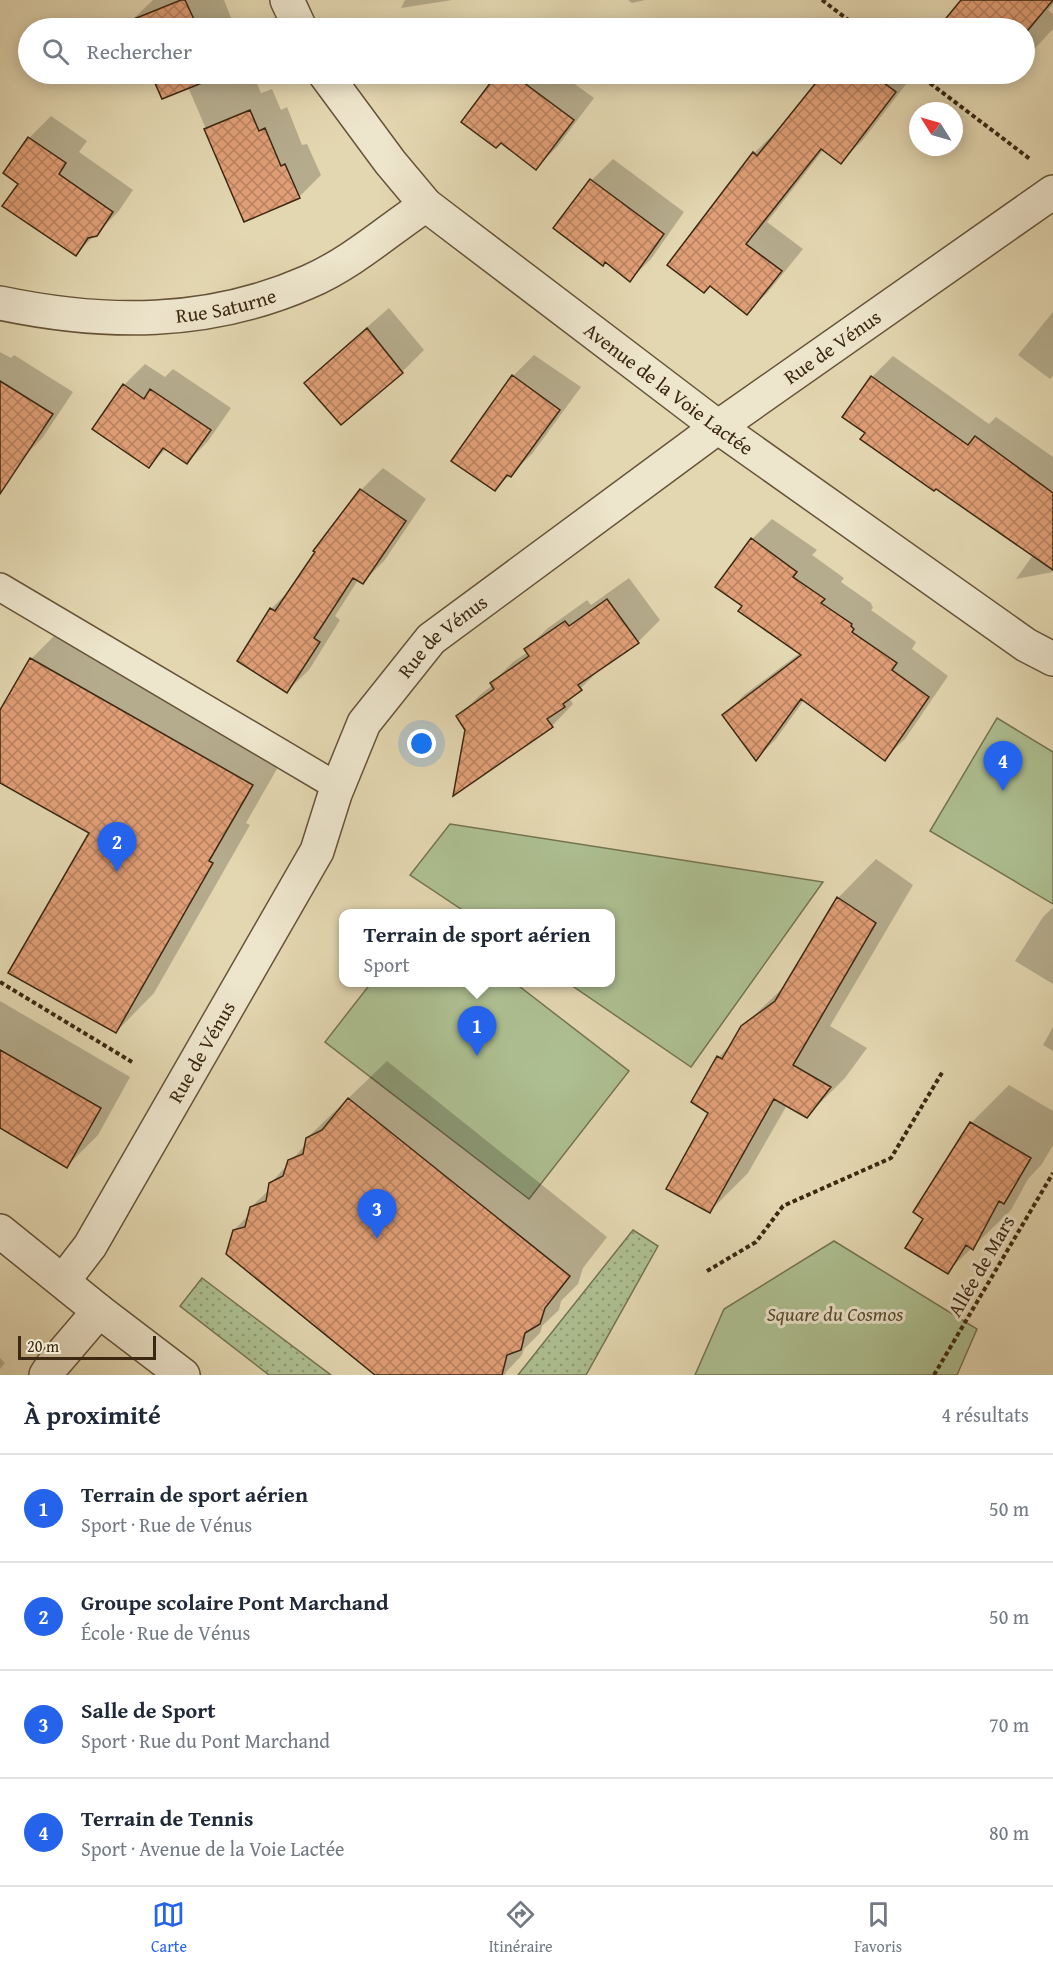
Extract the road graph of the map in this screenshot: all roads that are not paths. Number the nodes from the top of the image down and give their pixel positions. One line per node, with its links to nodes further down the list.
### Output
1 (287, 0): 2 (street)
2 (295, 18)
3 (332, 84): 5 (street, Avenue de la Voie Lactée)
4 (1053, 192): 7 (street, Rue de Vénus)
5 (426, 206): 6 (street, Rue Saturne); 7 (street, Avenue de la Voie Lactée)
6 (0, 303)
7 (718, 427): 9 (street, Avenue de la Voie Lactée); 10 (street, Rue de Vénus)
8 (0, 586): 10 (lane)
9 (1053, 659)
10 (338, 787): 12 (street, Rue de Vénus)
11 (0, 1231): 12 (street)
12 (63, 1281): 13 (street)
13 (99, 1311): 14 (street); 15 (street)
14 (46, 1375)
15 (183, 1375)

